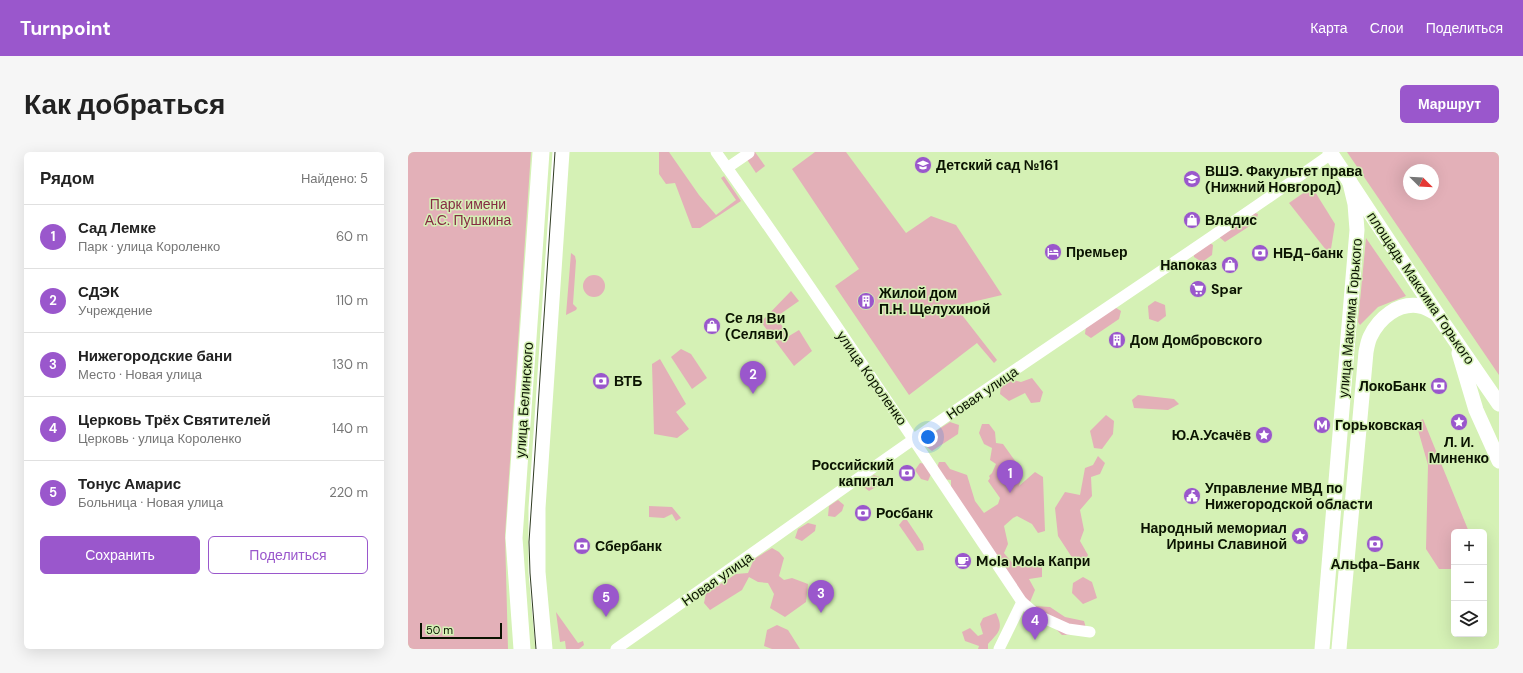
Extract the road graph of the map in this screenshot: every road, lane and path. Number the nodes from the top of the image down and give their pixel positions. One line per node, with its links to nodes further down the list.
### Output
1 (541, 152): 15 (main road, улица Белинского)
2 (561, 152): 16 (main road, улица Белинского)
3 (716, 152): 6 (street, улица Короленко)
4 (749, 153): 6 (street)
5 (1331, 153): 7 (main road, площадь Максима Горького); 11 (street, Новая улица)
6 (727, 168): 11 (street, улица Короленко)
7 (1349, 179): 8 (main road, площадь Максима Горького); 19 (main road, улица Максима Горького)
8 (1437, 314): 9 (main road, площадь Максима Горького); 20 (main road, улица Максима Горького)
9 (1454, 339): 10 (main road, площадь Максима Горького); 12 (main road)
10 (1499, 404)
11 (914, 439): 13 (street, улица Короленко); 17 (street, Новая улица)
12 (1499, 461)
13 (1022, 602): 14 (street, улица Короленко); 18 (street)
14 (1090, 632)
15 (522, 649)
16 (544, 649)
17 (616, 649)
18 (999, 649)
19 (1322, 649)
20 (1339, 649)

